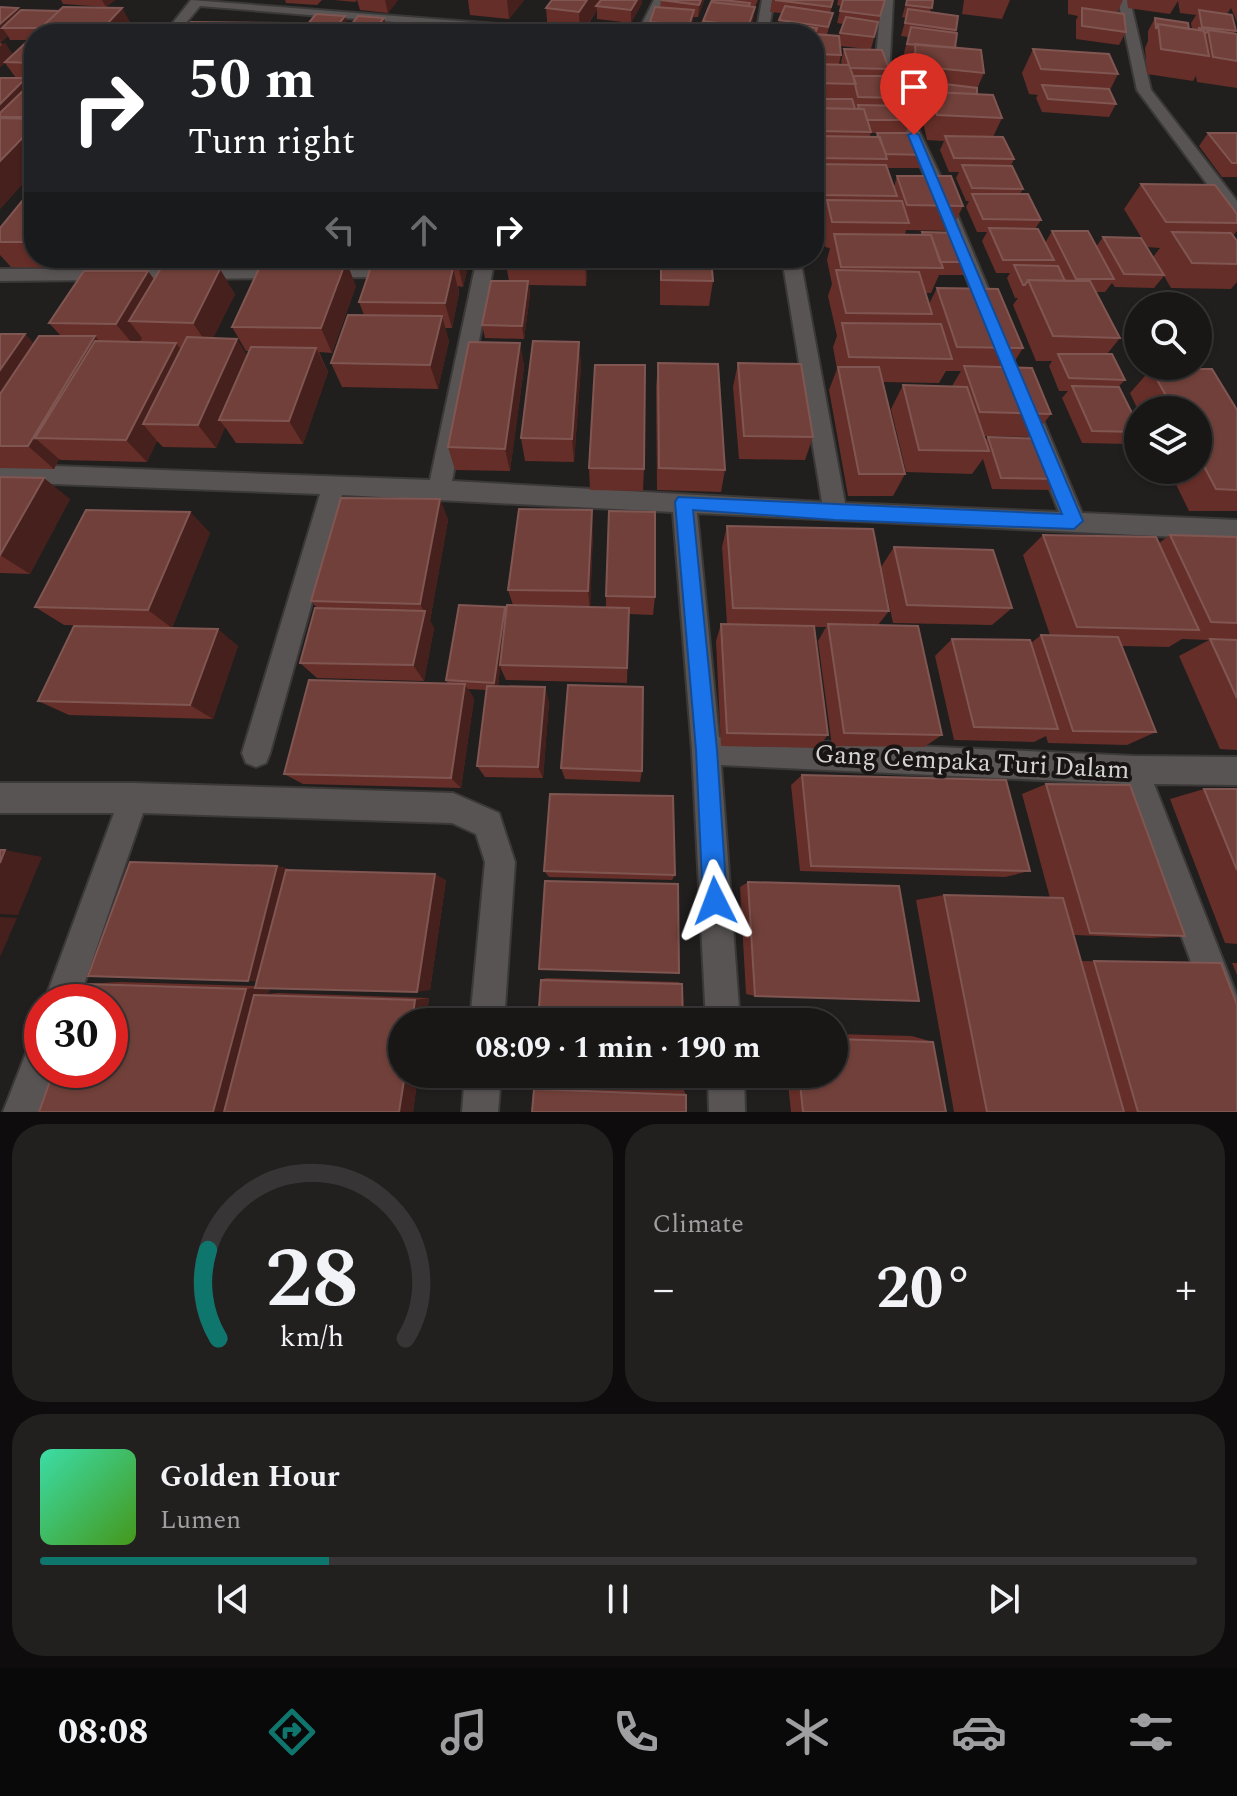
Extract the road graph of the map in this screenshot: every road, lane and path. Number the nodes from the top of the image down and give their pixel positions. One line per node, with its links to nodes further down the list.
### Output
1 (660, 0): 8 (street)
2 (768, 0): 9 (street)
3 (887, 0): 15 (street)
4 (1124, 0): 10 (street)
5 (197, 1): 6 (street); 7 (street)
6 (178, 24)
7 (456, 24)
8 (648, 24)
9 (764, 24)
10 (1237, 212)
11 (484, 268): 19 (street)
12 (793, 268): 21 (street)
13 (365, 273): 14 (street)
14 (0, 275)
15 (999, 336)
16 (1016, 379): 22 (street)
17 (0, 473): 18 (street)
18 (334, 484): 19 (street); 25 (street)
19 (439, 489): 20 (street)
20 (684, 502): 21 (street); 24 (street)
21 (835, 512): 22 (street)
22 (1074, 521): 23 (street)
23 (1237, 530)
24 (706, 750): 26 (street, Gang Cempaka Turi Dalam); 32 (street)
25 (256, 753)
26 (1134, 770): 27 (street, Gang Cempaka Turi Dalam); 33 (street)
27 (1237, 771)
28 (0, 798): 29 (street)
29 (134, 798): 30 (street); 31 (street)
30 (67, 984)
31 (488, 1008)
32 (722, 1008)
33 (1237, 1040)
34 (30, 1088): 37 (street)
35 (482, 1088): 38 (street)
36 (726, 1088): 39 (street)
37 (21, 1112)
38 (480, 1112)
39 (727, 1112)

